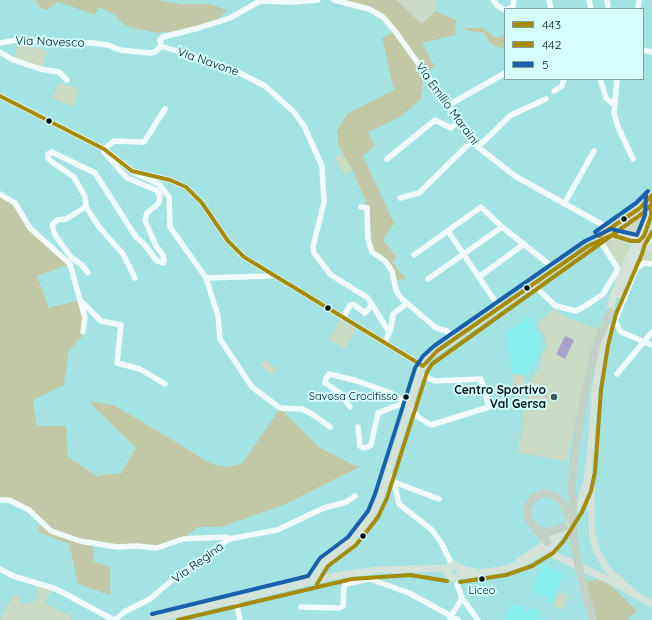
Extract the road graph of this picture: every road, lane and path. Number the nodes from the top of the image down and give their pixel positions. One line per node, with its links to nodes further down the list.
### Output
1 (251, 0): 5 (street)
2 (318, 0): 5 (street)
3 (334, 0): 19 (street, Via Emilio Maraini)
4 (493, 0): 6 (street)
5 (260, 1): 8 (street)
6 (504, 9)
7 (0, 43): 8 (street, Via Navesco)
8 (161, 46): 61 (street, Via Navone)
9 (0, 52): 11 (street)
10 (504, 73): 19 (street)
11 (67, 80)
12 (564, 80): 15 (street)
13 (600, 80): 18 (street)
14 (616, 80): 18 (street)
15 (554, 91)
16 (0, 96): 24 (street)
17 (546, 99): 23 (street)
18 (614, 105): 27 (street)
19 (447, 106): 21 (street, Via Emilio Maraini)
20 (165, 109): 24 (street)
21 (459, 122): 22 (street, Via Emilio Maraini); 26 (street)
22 (472, 141): 23 (street, Via Emilio Maraini); 30 (street)
23 (478, 147): 32 (street, Via Emilio Maraini)
24 (104, 149): 28 (street); 33 (street)
25 (594, 152): 32 (street)
26 (387, 158)
27 (633, 159)
28 (132, 172): 48 (street); 51 (street)
29 (0, 194): 54 (street)
30 (400, 198)
31 (652, 198): 37 (main road); 38 (main road)
32 (564, 204): 37 (street, Via Emilio Maraini)
33 (86, 207): 47 (street); 50 (street)
34 (361, 207): 55 (street)
35 (502, 227): 36 (street); 39 (street); 43 (street)
36 (448, 231): 43 (street); 44 (street)
37 (610, 233): 38 (main road); 46 (main road)
38 (639, 241): 41 (main road); 42 (main road); 58 (main road)
39 (524, 244): 46 (street); 49 (street)
40 (602, 244): 53 (street)
41 (652, 244)
42 (652, 249)
43 (464, 254): 49 (street); 52 (street)
44 (414, 255)
45 (652, 264): 64 (street)
46 (555, 269): 53 (main road)
47 (88, 273)
48 (273, 276): 51 (street); 59 (street)
49 (479, 277): 57 (street)
50 (134, 278)
51 (206, 278): 73 (street)
52 (428, 279)
53 (532, 284): 57 (main road)
54 (80, 300): 60 (street); 70 (street)
55 (406, 304): 61 (street); 63 (street)
56 (370, 306): 59 (street)
57 (499, 307): 63 (main road)
58 (610, 312): 75 (main road); 81 (highway)
59 (343, 318): 65 (street)
60 (83, 332)
61 (389, 332): 65 (street)
62 (652, 332): 64 (street)
63 (454, 339): 67 (main road)
64 (643, 342): 66 (street); 69 (street)
65 (385, 343): 67 (street)
66 (652, 345)
67 (423, 366): 68 (main road)
68 (420, 374): 71 (main road); 71 (street)
69 (617, 374)
70 (166, 384)
71 (408, 404): 72 (street); 74 (street); 76 (main road)
72 (350, 407)
73 (330, 427)
74 (358, 427)
75 (591, 446): 81 (main road); 94 (main road)
76 (388, 474): 77 (street); 87 (main road)
77 (394, 482): 79 (street); 91 (street)
78 (355, 496): 83 (street, Via Regina)
79 (439, 499)
80 (0, 500): 83 (street)
81 (569, 526): 82 (highway); 82 (highway); 84 (main road); 105 (highway)
82 (535, 529): 84 (highway)
83 (229, 539): 100 (street, Via Regina)
84 (549, 545): 85 (main road); 86 (main road); 88 (main road); 90 (main road)
85 (561, 558): 86 (main road); 88 (main road)
86 (529, 561): 90 (main road)
87 (324, 562): 92 (main road); 93 (main road)
88 (574, 563): 94 (main road)
89 (0, 569): 100 (street)
90 (498, 570): 91 (main road)
91 (455, 574): 92 (main road); 95 (street)
92 (333, 576): 93 (main road)
93 (312, 581): 96 (main road)
94 (634, 593): 97 (main road)
95 (462, 598): 99 (street); 104 (street)
96 (236, 600): 101 (main road); 102 (street)
97 (652, 604)
98 (301, 607): 99 (street)
99 (450, 618): 103 (street)
100 (114, 620)
101 (153, 620)
102 (240, 620)
103 (458, 620)
104 (478, 620)
105 (593, 620)

